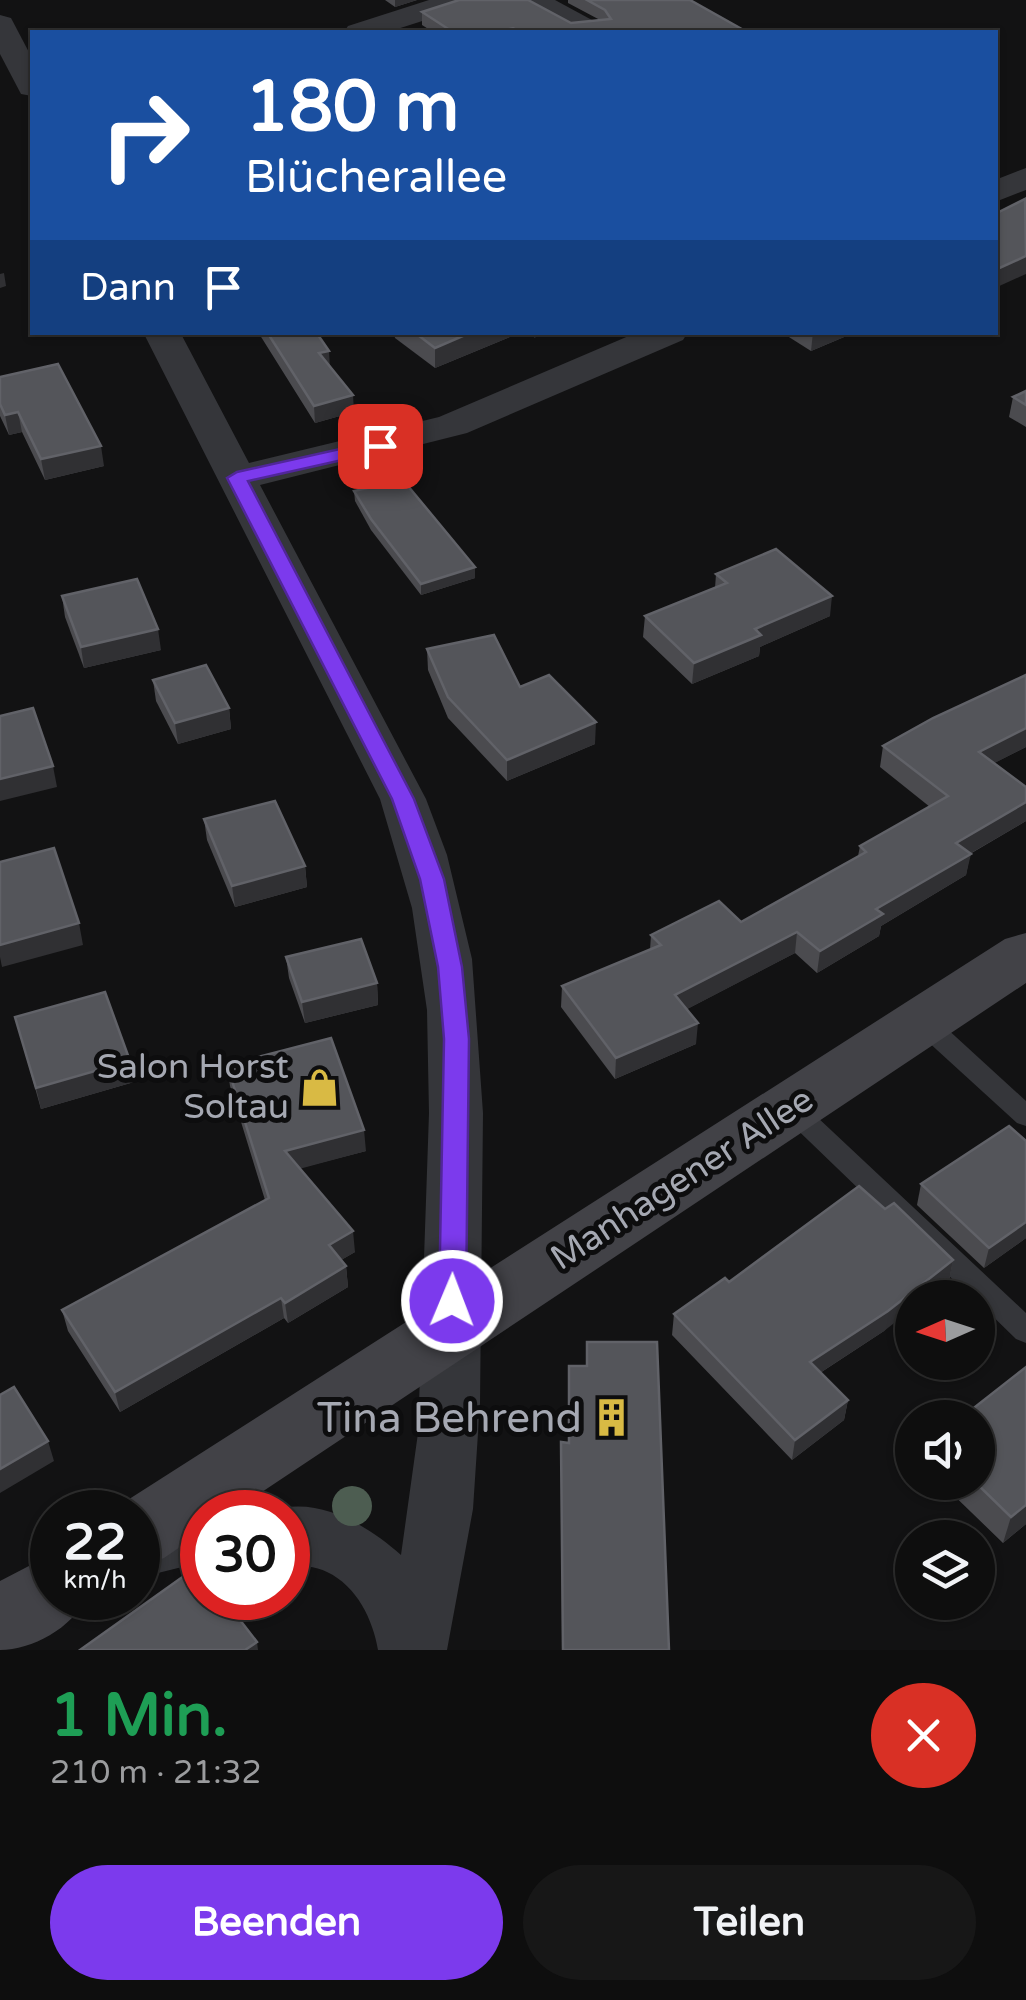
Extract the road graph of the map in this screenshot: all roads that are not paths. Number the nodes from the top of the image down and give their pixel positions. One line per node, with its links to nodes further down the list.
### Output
1 (460, 0): 4 (street)
2 (534, 0): 5 (street)
3 (0, 24): 6 (street)
4 (365, 30)
5 (588, 30)
6 (30, 82)
7 (1026, 178): 8 (street)
8 (998, 191)
9 (163, 335): 11 (street)
10 (663, 335): 11 (street)
11 (237, 478): 16 (street)
12 (1026, 954): 13 (main road, Manhagener Allee)
13 (923, 1022): 14 (main road, Manhagener Allee); 15 (lane)
14 (791, 1108): 16 (main road, Manhagener Allee); 17 (lane)
15 (1026, 1116)
16 (452, 1329): 18 (main road, Manhagener Allee); 22 (street)
17 (1026, 1330)
18 (160, 1520)
19 (310, 1539): 22 (street)
20 (30, 1604): 21 (main road)
21 (0, 1624)
22 (413, 1650)

